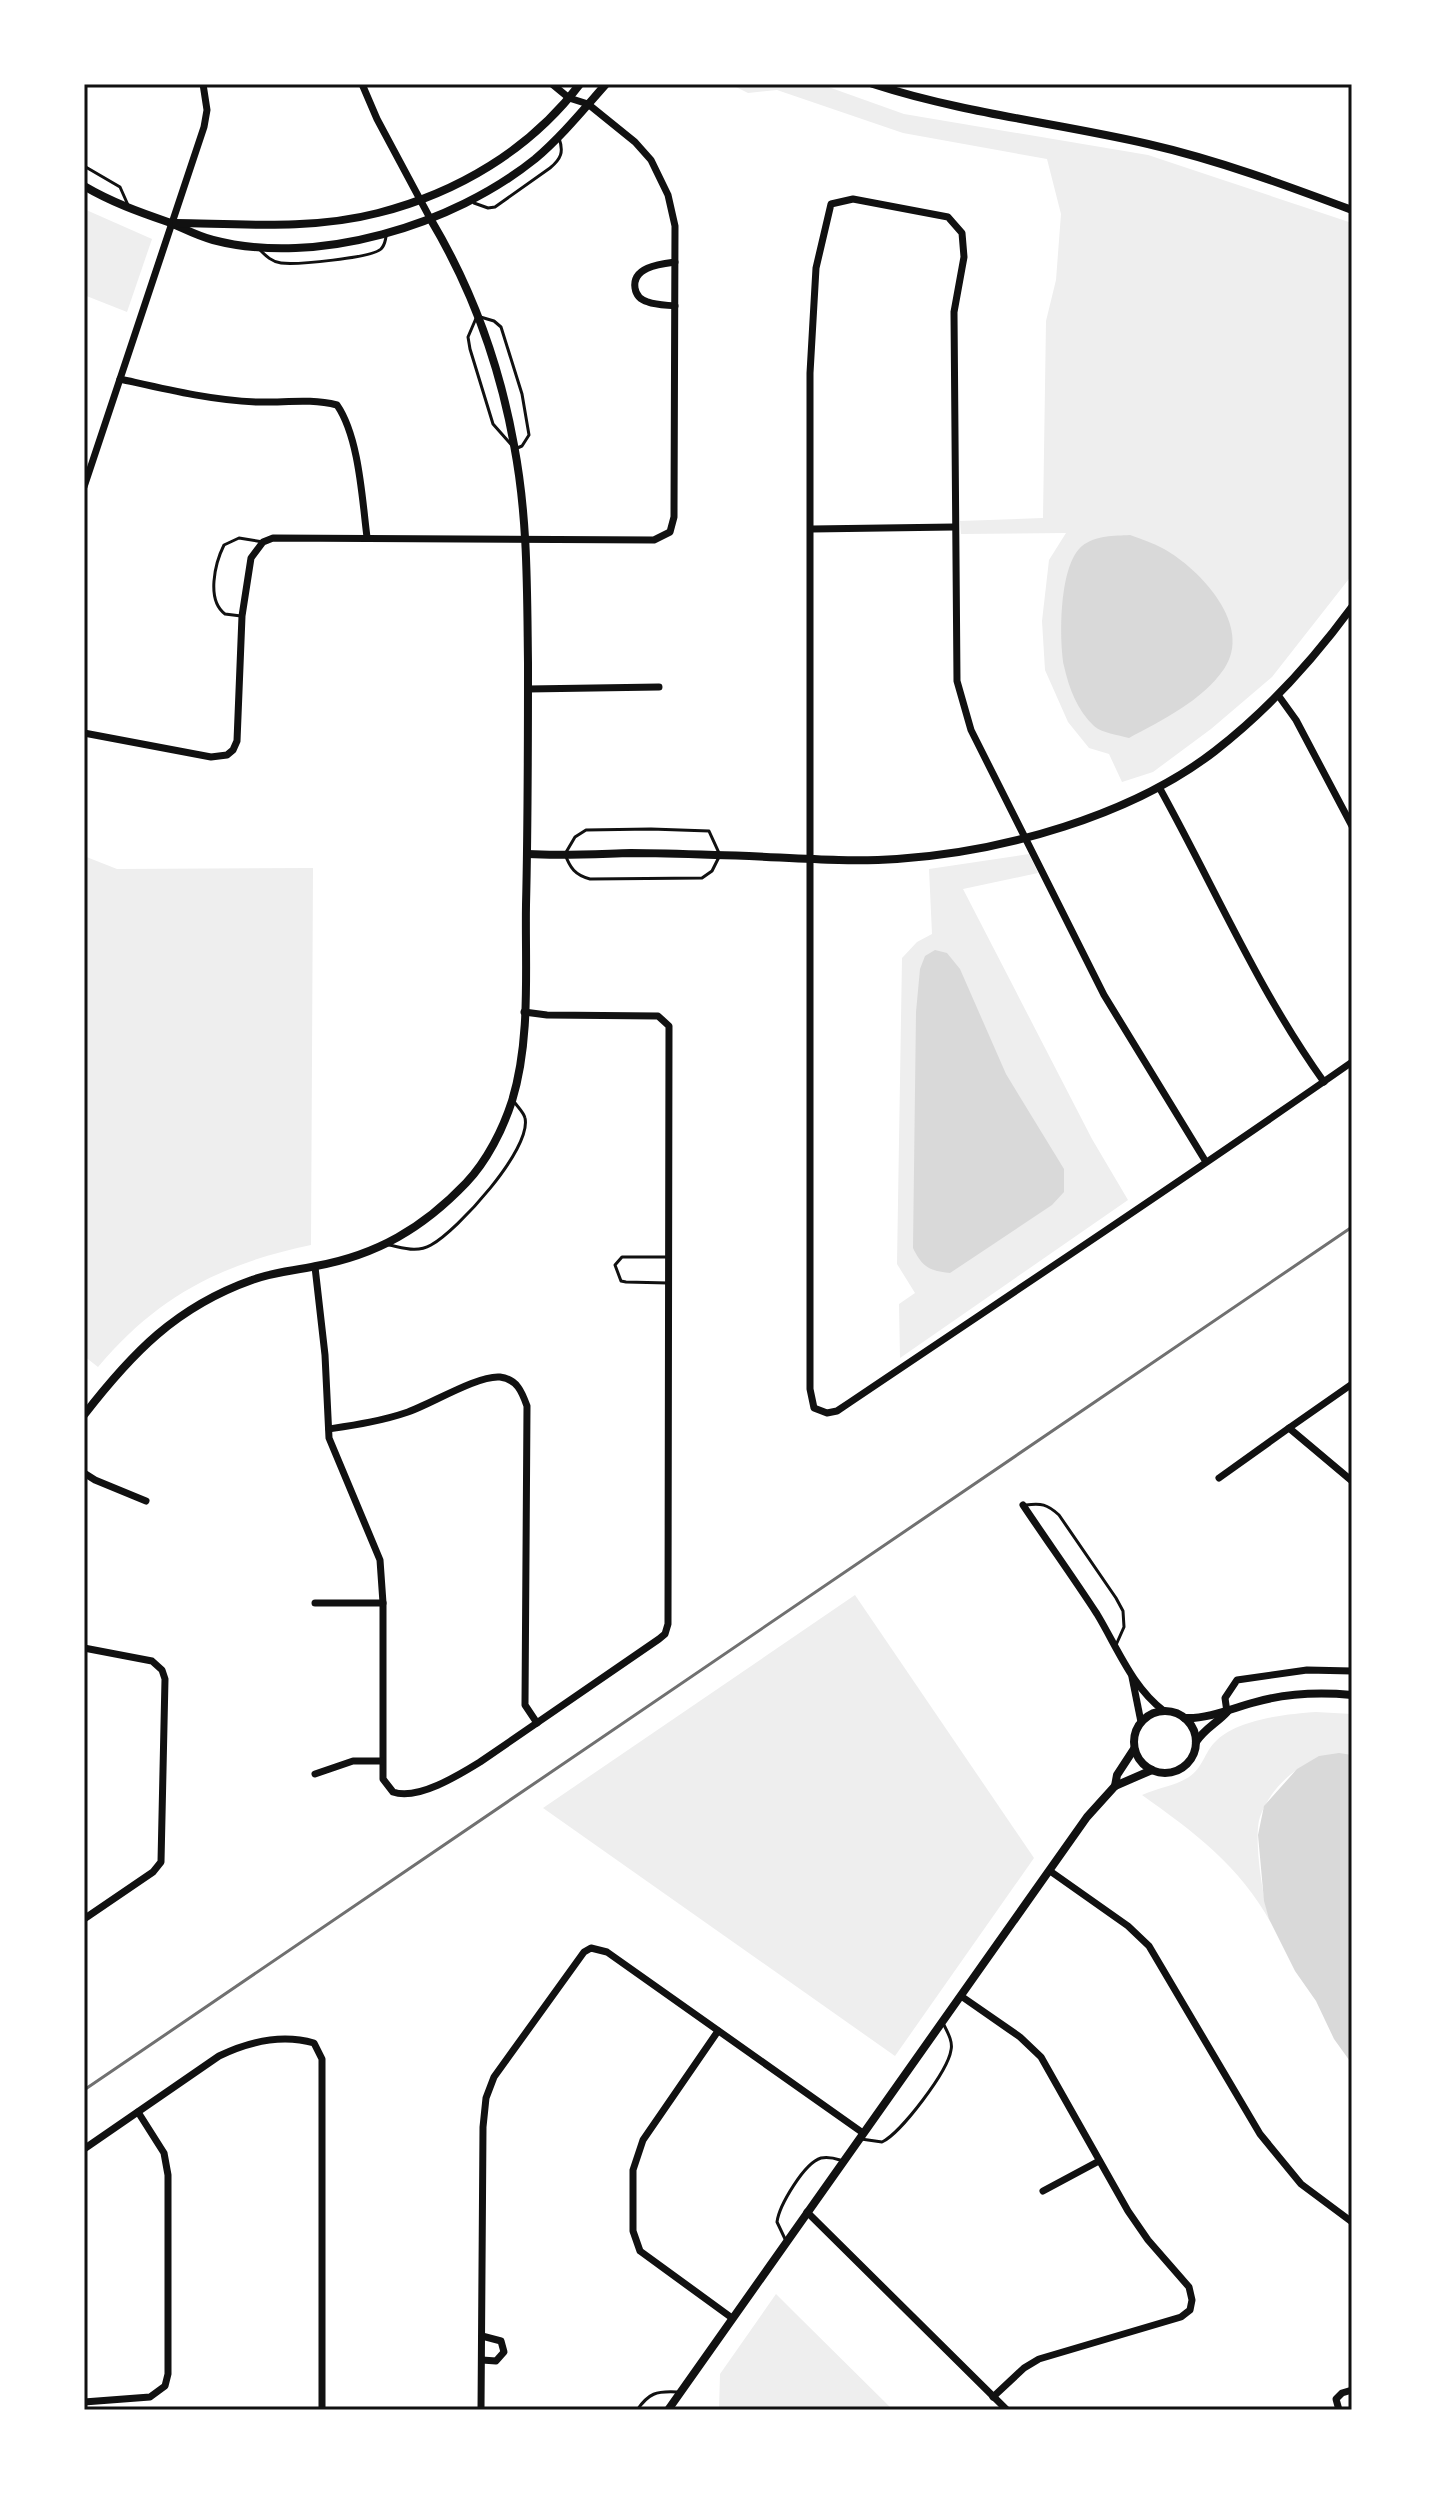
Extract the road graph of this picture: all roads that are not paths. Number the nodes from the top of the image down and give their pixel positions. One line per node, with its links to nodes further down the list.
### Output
1 (203, 84): 17 (street)
2 (362, 84): 12 (street)
3 (552, 84): 7 (street)
4 (580, 84): 7 (street)
5 (606, 84): 8 (street)
6 (873, 84): 15 (street)
7 (569, 98): 8 (street); 12 (street)
8 (588, 104): 9 (street); 20 (street)
9 (559, 138): 13 (street); 13 (lane)
10 (84, 166): 14 (lane)
11 (84, 186): 14 (street)
12 (421, 201): 16 (street); 17 (street)
13 (470, 201): 16 (street)
14 (129, 209): 17 (street)
15 (1352, 210)
16 (431, 220): 18 (street); 22 (street)
17 (171, 223): 19 (street); 23 (street)
18 (386, 234): 19 (street); 19 (lane)
19 (258, 247)
20 (675, 262): 21 (street); 21 (street)
21 (675, 306): 29 (street)
22 (477, 316): 24 (street); 24 (lane); 24 (lane)
23 (120, 379): 25 (street); 28 (street)
24 (515, 449): 29 (street)
25 (84, 487)
26 (954, 527): 27 (street); 27 (street); 39 (street)
27 (812, 529): 43 (street)
28 (367, 537): 29 (street); 30 (street)
29 (527, 538): 34 (street)
30 (263, 542): 32 (street); 32 (lane)
31 (1352, 607): 35 (street)
32 (242, 616): 36 (street)
33 (659, 687): 34 (street)
34 (528, 689): 40 (street)
35 (1278, 695): 37 (street); 38 (street)
36 (84, 733)
37 (1159, 787): 39 (street); 46 (street)
38 (1352, 826)
39 (1026, 838): 43 (street); 48 (street)
40 (528, 854): 41 (street); 44 (street)
41 (565, 854): 42 (street); 42 (lane); 42 (lane)
42 (720, 855): 43 (street)
43 (811, 858): 48 (street)
44 (524, 1012): 47 (street); 50 (street)
45 (1352, 1062): 46 (street)
46 (1324, 1082): 48 (street)
47 (512, 1100): 49 (street); 49 (lane)
48 (1206, 1162)
49 (389, 1245): 51 (street)
50 (668, 1257): 52 (street); 52 (lane)
51 (315, 1267): 54 (street); 56 (street)
52 (668, 1283): 73 (street)
53 (1352, 1384): 55 (street)
54 (86, 1410)
55 (1289, 1428): 58 (street); 59 (street)
56 (329, 1429): 63 (street); 73 (street)
57 (84, 1473): 60 (street)
58 (1219, 1478)
59 (1352, 1481)
60 (146, 1501)
61 (1023, 1505): 64 (street); 64 (lane)
62 (315, 1603): 63 (street)
63 (383, 1603): 76 (street)
64 (1116, 1645): 67 (street)
65 (84, 1648): 81 (street)
66 (1352, 1671): 70 (street)
67 (1132, 1677): 69 (street); 72 (street)
68 (1352, 1695): 70 (street)
69 (1164, 1711): 71 (street); 72 (street)
70 (1227, 1712): 71 (street); 74 (street)
71 (1185, 1718): 74 (street)
72 (1141, 1722): 75 (street)
73 (537, 1723): 76 (street)
74 (1196, 1742): 77 (street)
75 (1134, 1748): 77 (street); 79 (street)
76 (382, 1761): 78 (street)
77 (1152, 1770): 79 (street)
78 (315, 1774)
79 (1115, 1786): 80 (street)
80 (1050, 1871): 82 (street); 92 (street)
81 (84, 1919)
82 (961, 1996): 83 (street); 89 (street)
83 (943, 2022): 86 (street); 86 (lane)
84 (718, 2031): 86 (street); 94 (street); 95 (street)
85 (138, 2112): 87 (street); 100 (street); 101 (street)
86 (861, 2136): 88 (street)
87 (84, 2149)
88 (844, 2161): 91 (street); 93 (lane)
89 (1099, 2161): 90 (street); 99 (street)
90 (1043, 2191)
91 (807, 2212): 93 (street); 99 (street)
92 (1352, 2222)
93 (786, 2242): 94 (street)
94 (732, 2318): 98 (street)
95 (482, 2336): 96 (street); 96 (street)
96 (482, 2360): 102 (street)
97 (1352, 2390): 106 (street)
98 (681, 2392): 103 (lane); 104 (street)
99 (993, 2397): 105 (street)
100 (84, 2402)
101 (322, 2410)
102 (481, 2410)
103 (637, 2410)
104 (668, 2410)
105 (1007, 2410)
106 (1339, 2410)

